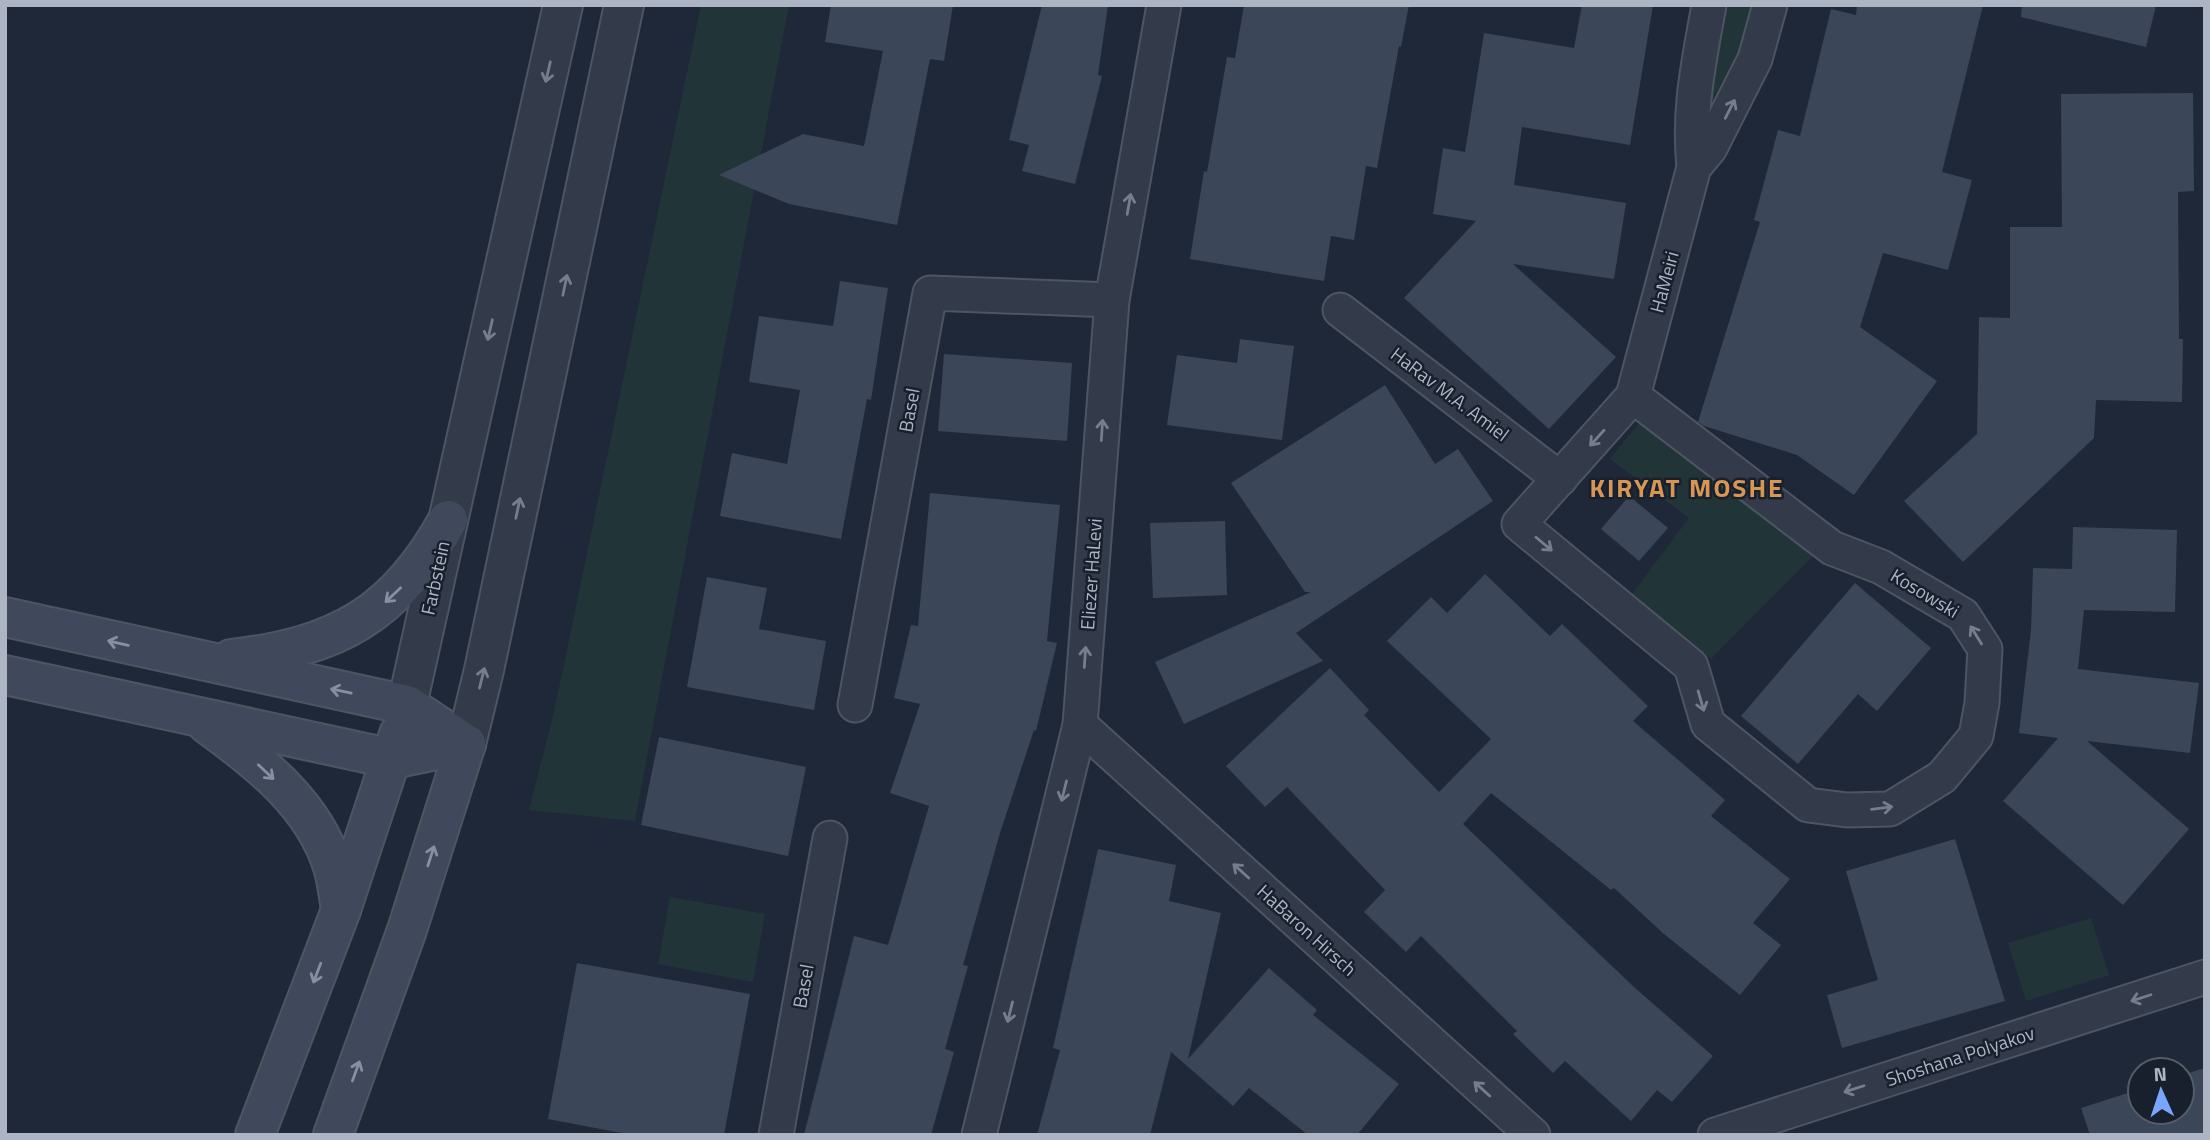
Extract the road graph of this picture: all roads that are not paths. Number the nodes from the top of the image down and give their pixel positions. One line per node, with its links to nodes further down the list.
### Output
1 (563, 5): 11 (street, Farbstein, one-way to 11)
2 (624, 5): 19 (street, one-way to 2)
3 (1164, 5): 7 (street, Eliezer HaLevi, one-way to 3)
4 (1709, 5): 6 (street)
5 (1770, 5): 6 (street, one-way to 5)
6 (1694, 167): 9 (street, HaMeiri)
7 (1111, 300): 16 (street, Basel); 18 (street, Eliezer HaLevi, one-way to 7)
8 (1339, 310): 10 (street, HaRav M.A. Amiel)
9 (1633, 396): 10 (street, Kosowski, one-way to 10); 10 (street, Kosowski, one-way to 9)
10 (1560, 479)
11 (447, 520): 13 (main road, one-way to 13); 15 (street, Farbstein)
12 (5, 617): 13 (main road, one-way to 12)
13 (199, 661): 15 (main road, one-way to 13)
14 (5, 675): 17 (main road)
15 (407, 705): 19 (main road); 20 (main road, Farbstein)
16 (855, 705)
17 (194, 715): 20 (main road); 22 (main road, one-way to 22)
18 (1080, 725): 27 (street, Eliezer HaLevi, one-way to 27); 28 (street, HaBaron Hirsch, one-way to 18)
19 (466, 744): 20 (main road); 25 (main road, one-way to 19)
20 (393, 760): 22 (main road, Farbstein)
21 (830, 838): 26 (street, Basel)
22 (341, 910): 24 (main road, Farbstein, one-way to 24)
23 (2204, 978): 29 (street, Shoshana Polyakov, one-way to 29)
24 (255, 1135)
25 (333, 1135)
26 (776, 1135)
27 (979, 1135)
28 (1533, 1135)
29 (1715, 1135)

